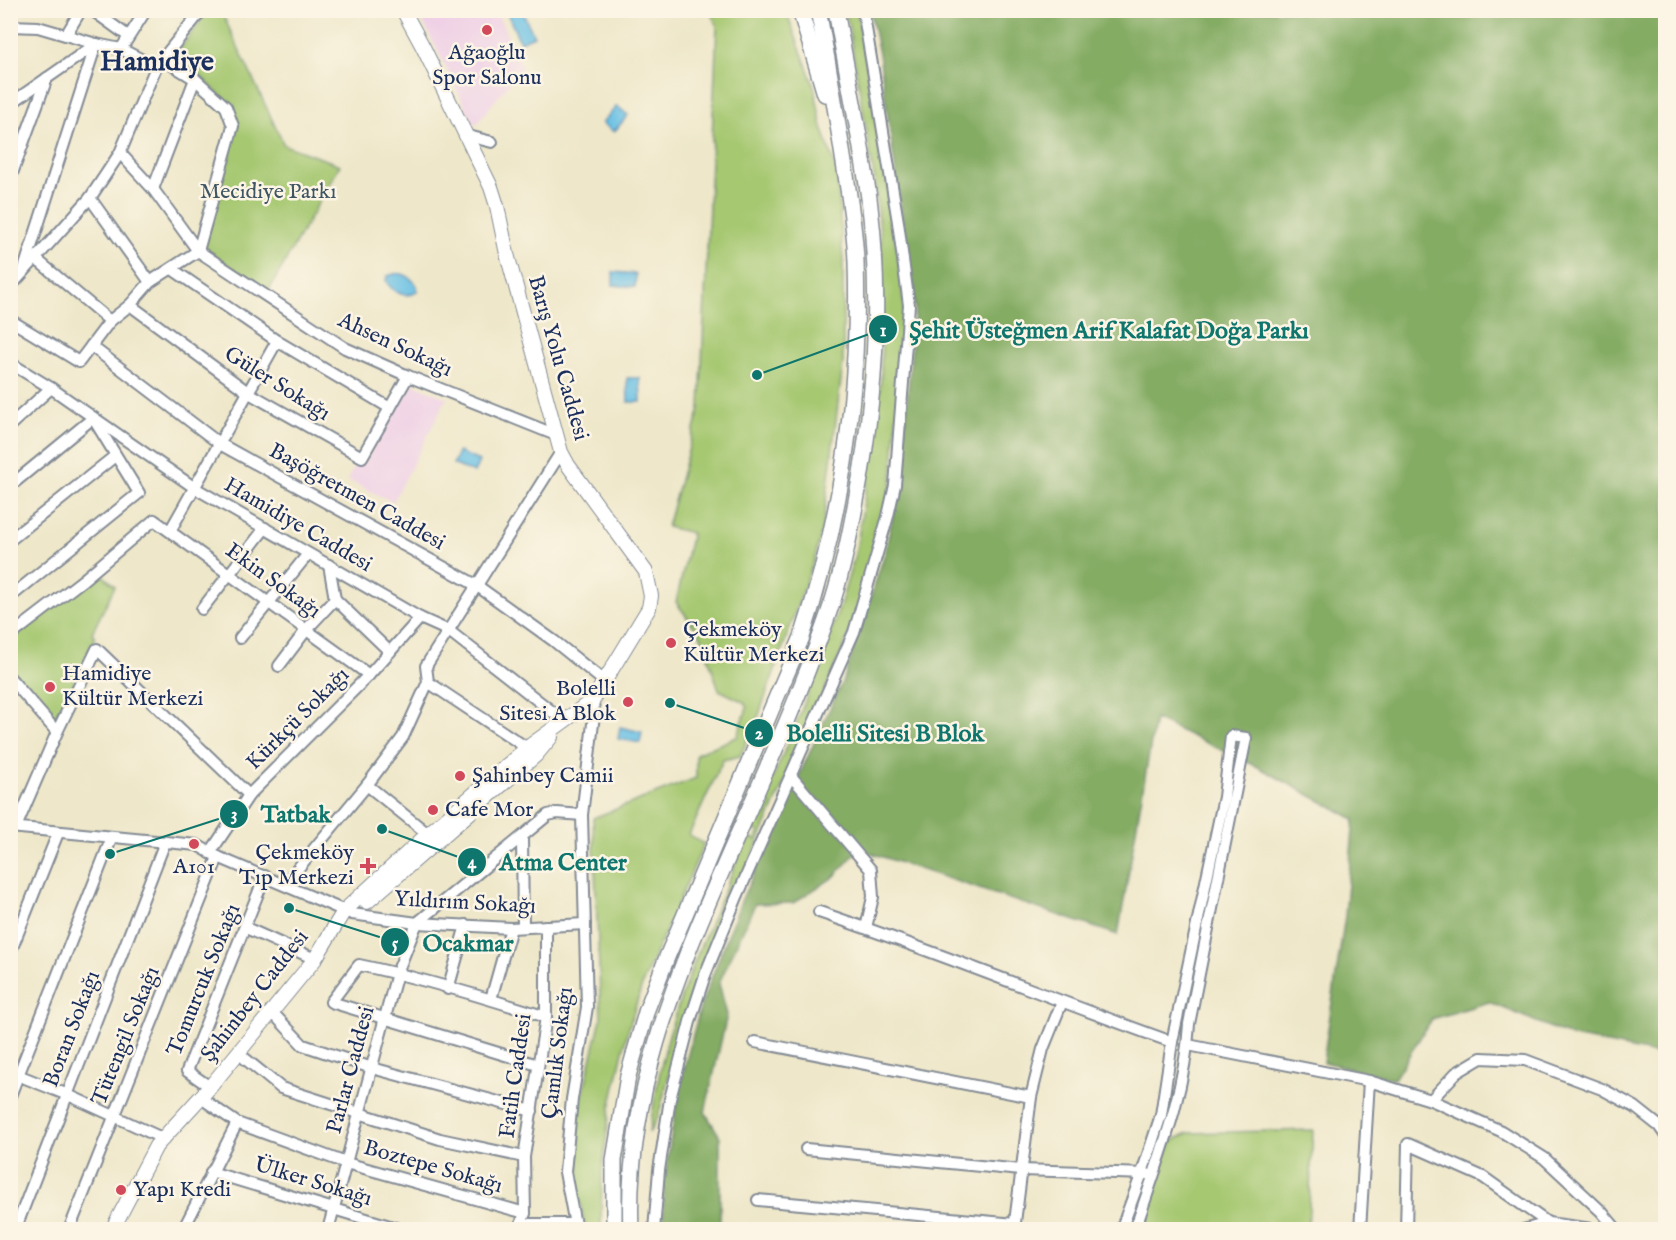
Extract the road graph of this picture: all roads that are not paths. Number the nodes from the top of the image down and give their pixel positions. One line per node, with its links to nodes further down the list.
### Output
1 (81, 10): 11 (street)
2 (92, 10): 12 (street)
3 (146, 10): 12 (street)
4 (402, 10): 19 (main road, Barış Yolu Caddesi)
5 (800, 10): 22 (highway)
6 (818, 10): 22 (highway)
7 (836, 10): 148 (highway)
8 (863, 10): 76 (street)
9 (202, 11): 15 (street)
10 (10, 26): 11 (street)
11 (66, 35): 13 (street)
12 (128, 36): 14 (street)
13 (96, 44): 14 (street); 16 (street); 29 (street)
14 (121, 49): 15 (street)
15 (160, 64): 17 (street); 21 (street)
16 (47, 78): 18 (street); 23 (street)
17 (195, 79): 24 (street); 26 (street)
18 (10, 104)
19 (468, 136): 20 (street); 43 (main road, Barış Yolu Caddesi)
20 (492, 142)
21 (120, 153): 24 (street); 25 (street)
22 (843, 158): 147 (highway)
23 (10, 179)
24 (153, 189): 26 (street)
25 (90, 198): 27 (street); 30 (street)
26 (198, 251): 28 (street); 37 (street, Ahsen Sokağı)
27 (36, 259): 29 (street); 33 (street)
28 (172, 269): 30 (street); 34 (street)
29 (15, 280)
30 (150, 282): 31 (street)
31 (130, 305): 33 (street); 39 (street, Güler Sokağı)
32 (10, 320): 35 (street)
33 (110, 321): 35 (street)
34 (277, 341): 39 (street); 40 (street)
35 (92, 346): 44 (street, Başöğretmen Caddesi)
36 (12, 365): 38 (street, Hamidiye Caddesi)
37 (408, 376): 40 (street); 43 (street, Ahsen Sokağı)
38 (51, 388): 41 (street, Hamidiye Caddesi); 42 (street)
39 (249, 393): 40 (street, Güler Sokağı); 44 (street)
40 (390, 408)
41 (93, 418): 46 (street); 47 (street); 48 (street, Hamidiye Caddesi)
42 (10, 425)
43 (556, 435): 45 (main road, Barış Yolu Caddesi)
44 (220, 444): 48 (street); 56 (street, Başöğretmen Caddesi)
45 (561, 452): 54 (main road, Barış Yolu Caddesi); 56 (street)
46 (115, 456): 51 (street); 57 (street)
47 (10, 486)
48 (195, 488): 49 (street, Hamidiye Caddesi); 50 (street)
49 (265, 528): 52 (street, Hamidiye Caddesi); 55 (street)
50 (170, 531): 55 (street, Ekin Sokağı); 64 (street, Ekin Sokağı)
51 (10, 540)
52 (308, 554): 53 (street, Hamidiye Caddesi); 59 (street)
53 (329, 566): 58 (street); 61 (street, Hamidiye Caddesi)
54 (646, 572): 71 (main road, Şahinbey Caddesi)
55 (229, 574): 59 (street, Ekin Sokağı); 60 (street)
56 (476, 585): 63 (street); 71 (street, Başöğretmen Caddesi)
57 (10, 597)
58 (335, 599): 62 (street); 66 (street)
59 (269, 602): 62 (street, Ekin Sokağı); 65 (street)
60 (202, 609)
61 (420, 618): 63 (street, Hamidiye Caddesi); 66 (street, Kürkçü Sokağı)
62 (307, 629): 67 (street); 68 (street, Ekin Sokağı)
63 (449, 631): 70 (street); 73 (street, Hamidiye Caddesi)
64 (10, 636)
65 (240, 638)
66 (390, 652): 68 (street, Kürkçü Sokağı)
67 (279, 666)
68 (369, 675): 78 (street, Kürkçü Sokağı)
69 (10, 678): 74 (street)
70 (428, 682): 75 (street); 77 (street)
71 (605, 682): 72 (main road, Şahinbey Caddesi)
72 (593, 700): 73 (main road, Şahinbey Caddesi); 79 (street, Çamlık Sokağı)
73 (564, 721): 75 (main road, Şahinbey Caddesi); 90 (main road)
74 (57, 732): 78 (street); 80 (street)
75 (527, 748): 82 (main road, Şahinbey Caddesi)
76 (791, 776): 98 (street); 149 (street)
77 (367, 785): 82 (street); 88 (street)
78 (249, 795): 86 (street, Kürkçü Sokağı)
79 (582, 815): 84 (street); 92 (street, Çamlık Sokağı)
80 (13, 827): 81 (street, Yıldırım Sokağı)
81 (58, 833): 83 (street, Yıldırım Sokağı); 99 (street)
82 (428, 834): 90 (main road, Şahinbey Caddesi)
83 (112, 837): 85 (street, Yıldırım Sokağı); 114 (street)
84 (522, 838): 91 (street); 95 (street)
85 (165, 842): 86 (street, Yıldırım Sokağı); 117 (street, Boran Sokağı)
86 (214, 855): 87 (street, Yıldırım Sokağı); 123 (street, Tütengil Sokağı)
87 (265, 876): 88 (street, Yıldırım Sokağı); 96 (street, Tomurcuk Sokağı)
88 (285, 884): 90 (street, Yıldırım Sokağı)
89 (819, 912): 98 (street)
90 (348, 913): 91 (street, Yıldırım Sokağı); 100 (main road, Şahinbey Caddesi)
91 (417, 923): 93 (street, Yıldırım Sokağı); 101 (street, Parlar Caddesi)
92 (585, 924): 94 (street, Yıldırım Sokağı); 138 (street, Çamlık Sokağı)
93 (466, 926): 97 (street, Yıldırım Sokağı); 102 (street)
94 (546, 926): 95 (street, Yıldırım Sokağı); 106 (street, Fatih Caddesi)
95 (523, 927): 97 (street, Yıldırım Sokağı)
96 (246, 928): 100 (street); 116 (street, Tomurcuk Sokağı)
97 (510, 928): 103 (street)
98 (866, 928): 104 (street)
99 (10, 953)
100 (315, 958): 105 (main road, Şahinbey Caddesi)
101 (397, 973): 102 (street); 107 (street, Parlar Caddesi); 107 (street)
102 (448, 989): 103 (street)
103 (491, 999): 106 (street)
104 (1062, 1002): 109 (street); 119 (street)
105 (271, 1011): 111 (main road, Şahinbey Caddesi); 113 (street)
106 (546, 1017): 112 (street, Fatih Caddesi)
107 (385, 1019): 112 (street); 113 (street, Parlar Caddesi)
108 (755, 1042): 119 (street)
109 (1172, 1042): 110 (street); 110 (street); 132 (street)
110 (1188, 1045): 115 (street); 132 (street)
111 (238, 1053): 116 (main road, Şahinbey Caddesi); 122 (street)
112 (537, 1065): 121 (street, Fatih Caddesi)
113 (372, 1068): 121 (street); 122 (street, Parlar Caddesi)
114 (14, 1074): 117 (street); 118 (street)
115 (1369, 1081): 120 (street); 152 (street)
116 (205, 1093): 124 (street, Boztepe Sokağı); 126 (main road, Şahinbey Caddesi)
117 (68, 1095): 123 (street); 140 (street, Boran Sokağı)
118 (10, 1096)
119 (1031, 1096): 130 (street)
120 (1431, 1100): 125 (street); 156 (street)
121 (532, 1111): 128 (street, Fatih Caddesi)
122 (360, 1114): 128 (street); 129 (street, Parlar Caddesi)
123 (115, 1118): 126 (street); 141 (street, Tütengil Sokağı)
124 (237, 1123): 129 (street, Boztepe Sokağı); 131 (street)
125 (1665, 1136)
126 (164, 1139): 142 (main road); 143 (main road, Şahinbey Caddesi)
127 (806, 1149): 130 (street)
128 (524, 1157): 135 (street, Fatih Caddesi)
129 (346, 1163): 134 (street, Parlar Caddesi); 135 (street, Boztepe Sokağı)
130 (1022, 1170): 132 (street); 139 (street)
131 (211, 1172): 134 (street, Ülker Sokağı); 144 (street)
132 (1148, 1174): 150 (street); 151 (street)
133 (758, 1200): 139 (street)
134 (333, 1209): 145 (street, Parlar Caddesi); 146 (street, Ülker Sokağı)
135 (525, 1213): 137 (street, Fatih Caddesi)
136 (1548, 1223): 153 (street); 154 (street); 155 (street)
137 (520, 1227): 138 (street)
138 (575, 1227)
139 (1015, 1227)
140 (15, 1230)
141 (69, 1230)
142 (112, 1230)
143 (121, 1230)
144 (183, 1230)
145 (328, 1230)
146 (403, 1230)
147 (614, 1230)
148 (630, 1230)
149 (654, 1230)
150 (1120, 1230)
151 (1135, 1230)
152 (1360, 1230)
153 (1406, 1230)
154 (1523, 1230)
155 (1600, 1230)
156 (1617, 1230)

